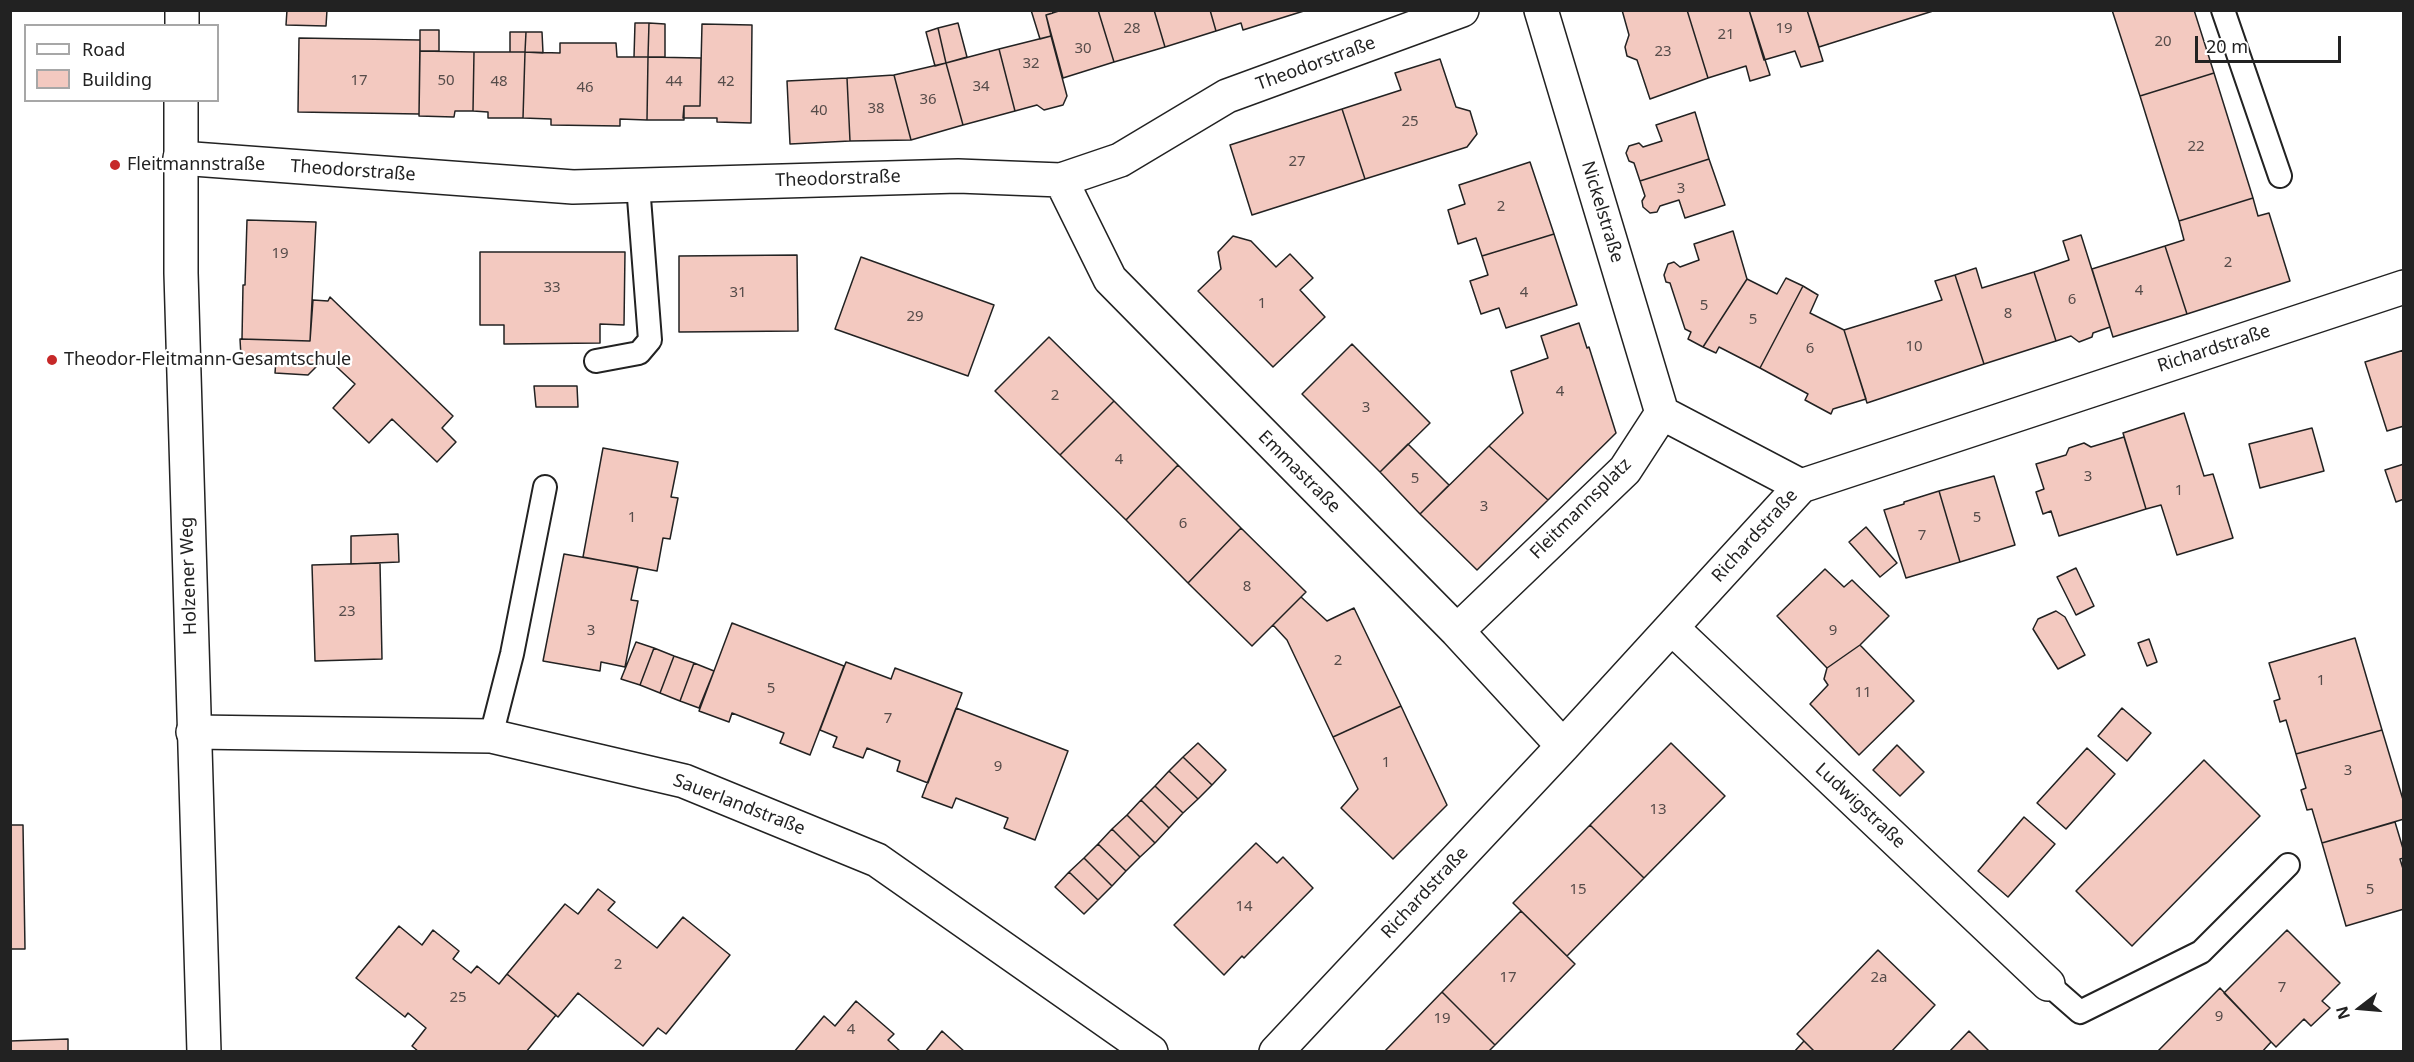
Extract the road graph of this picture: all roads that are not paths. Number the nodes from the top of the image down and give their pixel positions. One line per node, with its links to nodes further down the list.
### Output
1 (1462, 10): 7 (street, Theodorstraße)
2 (1541, 10): 11 (street, Nickelstraße)
3 (2223, 10): 6 (lane)
4 (181, 102): 5 (street, Holzener Weg)
5 (180, 159): 8 (street, Theodorstraße); 16 (street, Holzener Weg)
6 (2280, 176)
7 (1061, 180): 8 (street, Theodorstraße); 15 (street, Emmastraße)
8 (638, 185): 10 (lane)
9 (2403, 287): 12 (street, Richardstraße)
10 (596, 361)
11 (1662, 413): 12 (street); 15 (street, Fleitmannsplatz)
12 (1801, 486): 14 (street, Richardstraße)
13 (545, 487): 17 (lane)
14 (1672, 628): 18 (street, Richardstraße); 20 (street, Ludwigstraße)
15 (1457, 632): 18 (street, Emmastraße)
16 (193, 732): 17 (street, Sauerlandstraße); 21 (street, Holzener Weg)
17 (491, 736): 22 (street, Sauerlandstraße)
18 (1563, 746): 23 (street, Richardstraße)
19 (2288, 865): 20 (lane)
20 (2048, 984)
21 (204, 1052)
22 (1151, 1052)
23 (1276, 1052)

